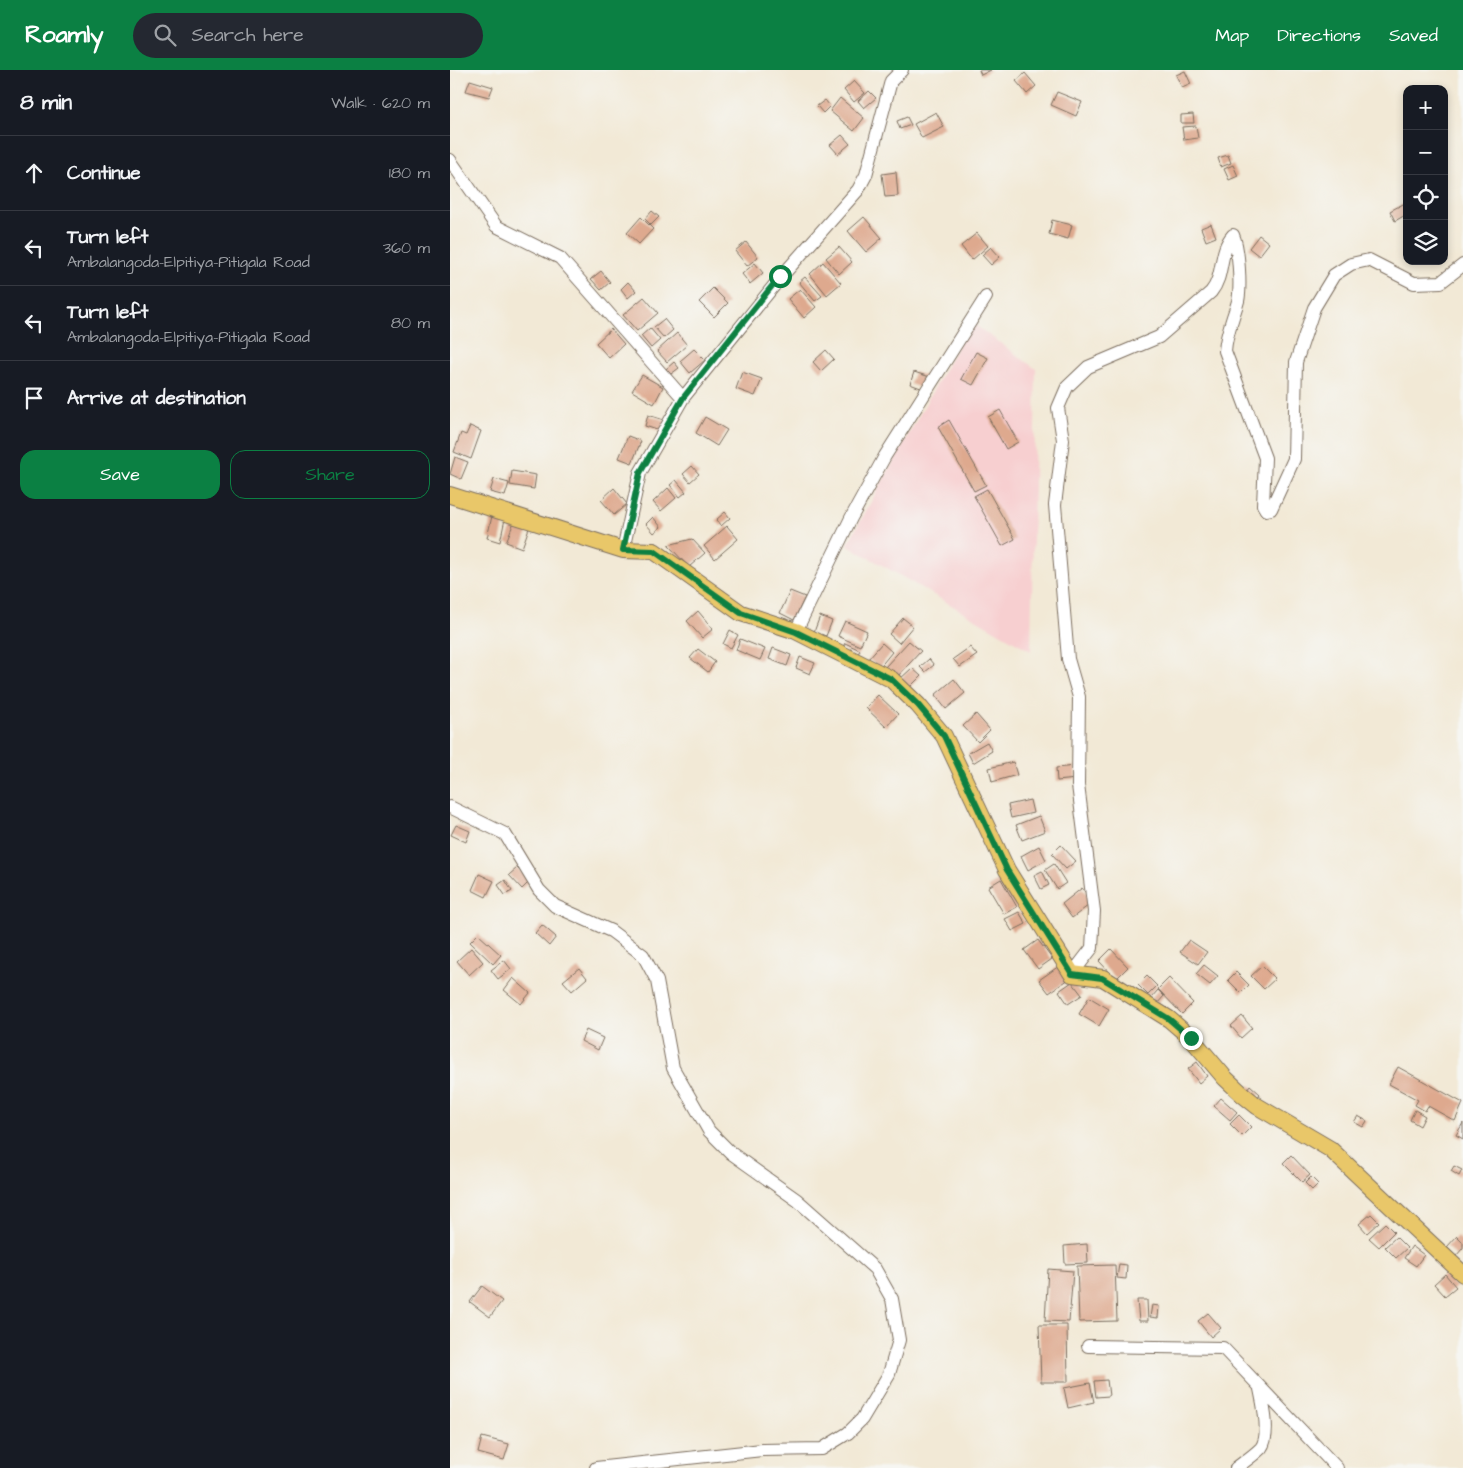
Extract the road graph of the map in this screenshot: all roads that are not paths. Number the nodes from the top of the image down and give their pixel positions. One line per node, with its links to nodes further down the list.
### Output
1 (902, 70): 5 (street)
2 (450, 160): 5 (street)
3 (1463, 265): 10 (street)
4 (986, 297): 8 (street)
5 (683, 398): 7 (street)
6 (450, 495): 7 (main road)
7 (623, 550): 8 (main road)
8 (796, 632): 10 (main road)
9 (450, 807): 14 (street)
10 (1072, 974): 11 (main road)
11 (1463, 1274)
12 (1088, 1346): 13 (street)
13 (1260, 1389): 15 (street); 16 (street)
14 (596, 1468)
15 (1236, 1468)
16 (1337, 1468)

